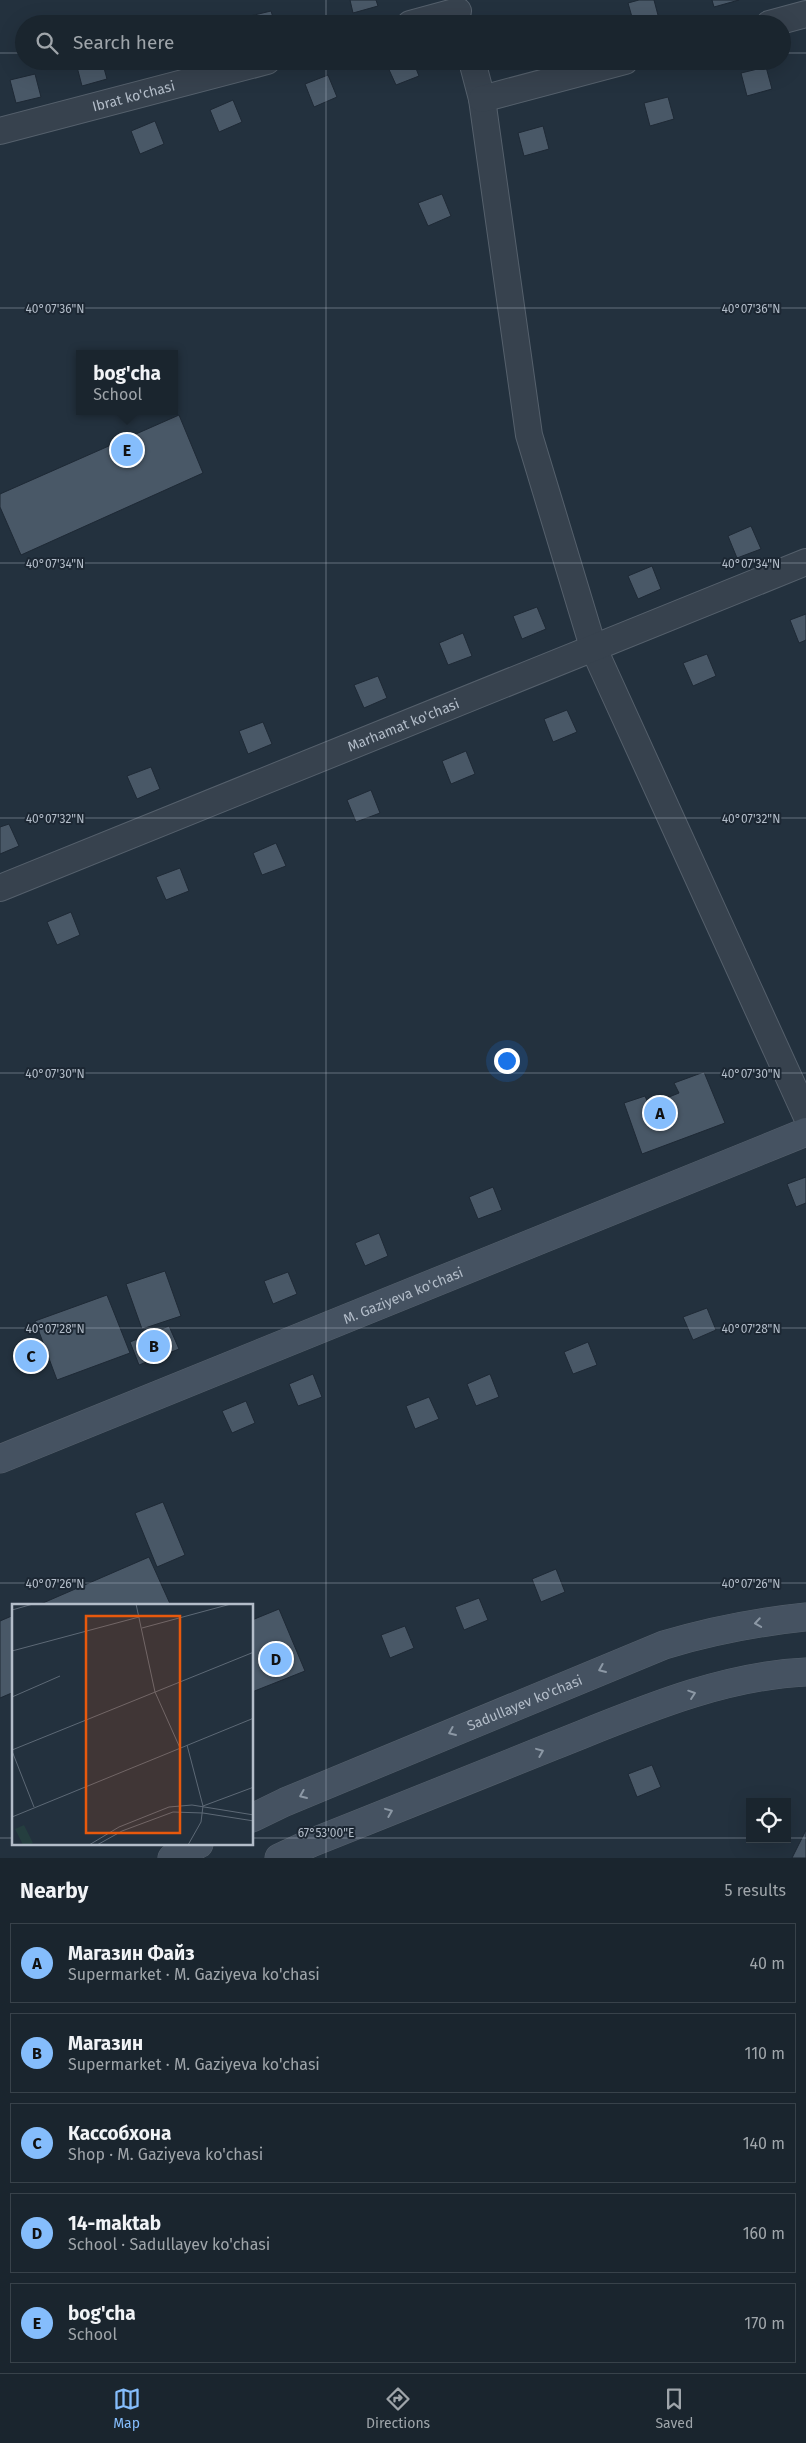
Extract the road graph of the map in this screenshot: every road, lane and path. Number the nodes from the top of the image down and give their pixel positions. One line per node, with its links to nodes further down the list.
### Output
1 (806, 14): 2 (street)
2 (791, 18)
3 (233, 70): 7 (street, Ibrat ko'chasi)
4 (474, 70): 6 (street)
5 (590, 70): 6 (street)
6 (482, 98): 9 (street)
7 (0, 131)
8 (806, 562): 9 (street, Marhamat ko'chasi)
9 (593, 647): 10 (street, Marhamat ko'chasi); 11 (street)
10 (0, 888)
11 (806, 1115)
12 (806, 1132): 13 (main road, M. Gaziyeva ko'chasi)
13 (0, 1459)
14 (806, 1617): 16 (main road, Sadullayev ko'chasi, one-way to 16)
15 (806, 1672): 19 (main road, one-way to 15)
16 (254, 1817)
17 (195, 1846): 18 (main road)
18 (172, 1858)
19 (279, 1858)

